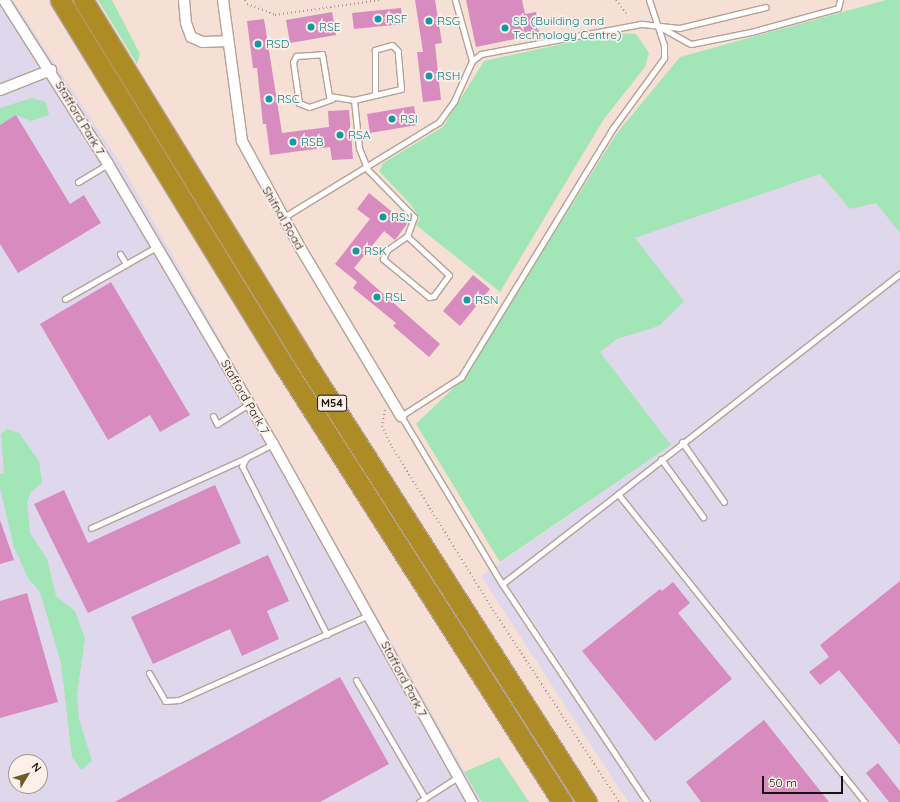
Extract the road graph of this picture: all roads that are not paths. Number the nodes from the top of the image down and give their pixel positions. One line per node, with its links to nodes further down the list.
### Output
1 (4, 0): 13 (street, Stafford Park 7)
2 (60, 0): 48 (highway, M54)
3 (83, 0): 49 (highway, M54)
4 (184, 0): 11 (street)
5 (223, 0): 11 (street, Shifnal Road)
6 (455, 0): 12 (lane)
7 (649, 0): 10 (lane)
8 (840, 0): 10 (lane)
9 (766, 6): 10 (lane)
10 (658, 25): 12 (lane); 30 (lane)
11 (228, 41): 21 (street, Shifnal Road)
12 (472, 61): 19 (lane)
13 (51, 70): 14 (street); 18 (street, Stafford Park 7)
14 (0, 90)
15 (375, 95): 15 (lane); 17 (lane)
16 (332, 99): 16 (lane); 17 (lane)
17 (354, 100): 19 (lane)
18 (108, 164): 20 (lane); 23 (street, Stafford Park 7)
19 (366, 165): 21 (lane); 22 (lane)
20 (78, 182)
21 (284, 216): 30 (street, Shifnal Road)
22 (407, 236): 22 (lane)
23 (156, 247): 25 (lane); 28 (street, Stafford Park 7)
24 (120, 254): 25 (lane)
25 (126, 264): 27 (lane)
26 (900, 274): 31 (lane)
27 (65, 299)
28 (249, 404): 29 (lane); 32 (street, Stafford Park 7)
29 (212, 416)
30 (401, 416): 39 (lane)
31 (682, 442): 34 (lane); 36 (lane)
32 (273, 444): 33 (lane); 40 (street, Stafford Park 7)
33 (246, 458): 38 (lane); 41 (lane)
34 (661, 459): 35 (lane); 37 (lane)
35 (618, 494): 39 (lane); 51 (lane)
36 (724, 502)
37 (703, 517)
38 (91, 528)
39 (502, 584): 50 (lane)
40 (370, 615): 41 (lane); 44 (street, Stafford Park 7)
41 (328, 634): 42 (lane)
42 (149, 673)
43 (356, 680): 45 (lane)
44 (458, 777): 45 (lane); 47 (street, Stafford Park 7)
45 (425, 798): 46 (lane)
46 (419, 802)
47 (472, 802)
48 (562, 802)
49 (587, 802)
50 (647, 802)
51 (865, 802)

